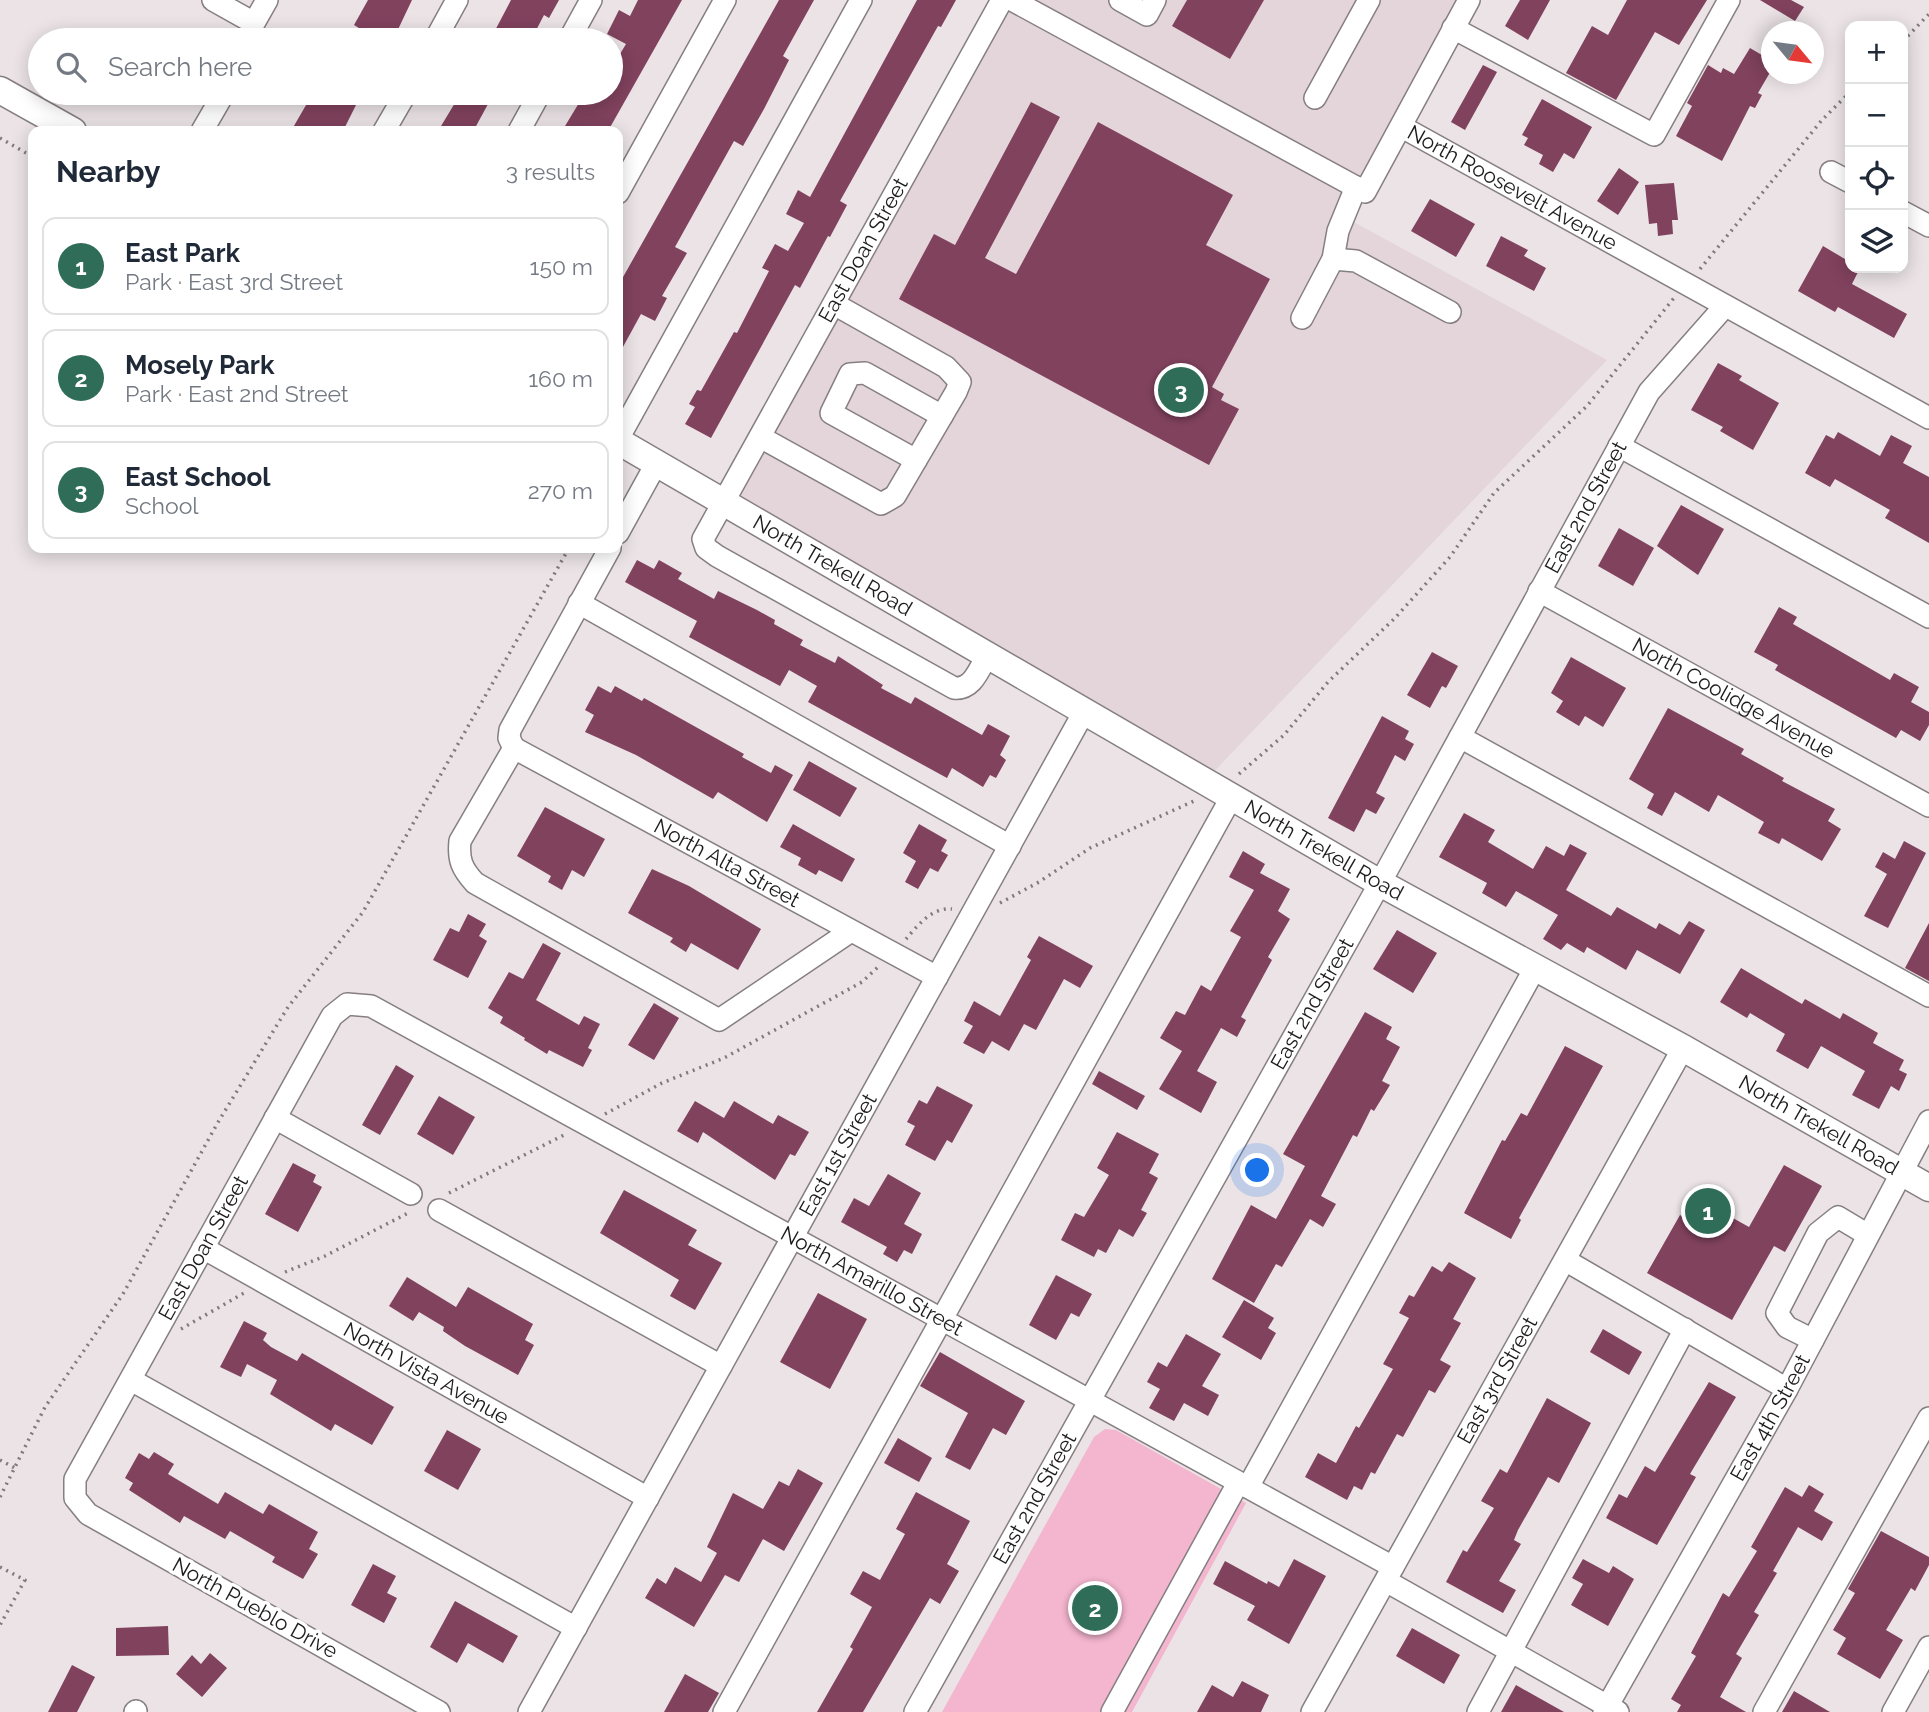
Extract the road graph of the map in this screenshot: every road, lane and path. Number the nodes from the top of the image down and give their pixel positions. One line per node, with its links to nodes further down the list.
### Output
1 (213, 0): 15 (street)
2 (267, 0): 16 (street)
3 (457, 0): 17 (street)
4 (591, 0): 18 (street)
5 (725, 0): 36 (street)
6 (861, 0): 48 (street)
7 (1002, 0): 42 (street, East Doan Street)
8 (1012, 0): 37 (street)
9 (1120, 0): 10 (street)
10 (1155, 0)
11 (1369, 0): 23 (street)
12 (1469, 0): 19 (street)
13 (1729, 0): 19 (street)
14 (1929, 14): 20 (path)
15 (248, 28)
16 (255, 28)
17 (442, 28)
18 (576, 28)
19 (1453, 28): 31 (street)
20 (1908, 36)
21 (0, 90): 27 (main road)
22 (1845, 97): 41 (path)
23 (1315, 98)
24 (217, 105): 28 (street)
25 (399, 105): 29 (street)
26 (533, 105): 30 (street)
27 (64, 126)
28 (205, 126)
29 (387, 126)
30 (522, 126)
31 (1402, 127): 37 (street, North Roosevelt Avenue); 41 (street, North Roosevelt Avenue)
32 (0, 138): 33 (path)
33 (28, 154)
34 (1830, 172): 35 (street)
35 (1845, 180)
36 (623, 184)
37 (1356, 187): 40 (street)
38 (1908, 215): 39 (street)
39 (1929, 226)
40 (1333, 259): 44 (street); 45 (street)
41 (1686, 284): 43 (street, North Roosevelt Avenue); 65 (path)
42 (834, 304): 46 (street); 49 (street, East Doan Street)
43 (1725, 306): 47 (street, North Roosevelt Avenue); 51 (street, East 2nd Street)
44 (1450, 312)
45 (1302, 317)
46 (942, 416): 52 (street); 52 (street)
47 (1929, 418)
48 (623, 431)
49 (760, 437): 52 (street); 54 (street, East Doan Street)
50 (623, 443): 53 (main road, North Trekell Road)
51 (1619, 446): 58 (street, East 2nd Street); 60 (street)
52 (916, 460)
53 (656, 464): 54 (main road, North Trekell Road); 55 (street)
54 (724, 503): 61 (main road, North Trekell Road); 61 (street, East Doan Street)
55 (623, 524)
56 (566, 553): 100 (path)
57 (607, 553): 59 (street)
58 (1539, 592): 63 (street, East 2nd Street); 66 (street, North Coolidge Avenue)
59 (579, 603): 64 (street); 67 (street)
60 (1929, 617)
61 (988, 654): 62 (main road, North Trekell Road)
62 (1086, 710): 65 (main road, North Trekell Road); 67 (street, East 1st Street)
63 (1460, 737): 68 (street, East 2nd Street); 75 (street)
64 (514, 748): 71 (street, North Alta Street); 71 (street)
65 (1225, 792): 68 (main road, North Trekell Road); 69 (path); 90 (street)
66 (1929, 806)
67 (1010, 846): 70 (street, East 1st Street)
68 (1380, 883): 73 (main road, North Trekell Road); 97 (street, East 2nd Street)
69 (995, 904)
70 (970, 919): 72 (path); 74 (street, East 1st Street)
71 (851, 931): 72 (street, North Alta Street)
72 (893, 954): 74 (street, North Alta Street); 80 (path)
73 (1535, 968): 77 (main road, North Trekell Road); 101 (street)
74 (937, 978): 86 (street, East 1st Street)
75 (1929, 996)
76 (347, 1004): 78 (street, East Doan Street); 80 (street, North Amarillo Street)
77 (1683, 1048): 81 (main road, North Trekell Road); 88 (street, East 3rd Street)
78 (275, 1118): 84 (street); 87 (street, East Doan Street)
79 (1929, 1121): 81 (street, East 4th Street)
80 (586, 1124): 83 (path); 86 (street, North Amarillo Street)
81 (1901, 1172): 82 (main road, North Trekell Road); 85 (street, East 4th Street)
82 (1929, 1188)
83 (443, 1202): 94 (street)
84 (411, 1203): 89 (path)
85 (1868, 1235): 92 (street, East 4th Street); 92 (street)
86 (793, 1238): 90 (street, North Amarillo Street); 94 (street, East 1st Street)
87 (203, 1248): 89 (street, North Vista Avenue); 93 (street, East Doan Street)
88 (1565, 1260): 91 (street); 106 (street, East 3rd Street)
89 (264, 1282): 93 (path); 104 (street, North Vista Avenue)
90 (943, 1320): 97 (street, North Amarillo Street); 114 (street)
91 (1685, 1329): 96 (street); 110 (street)
92 (1813, 1340): 96 (street, East 4th Street)
93 (148, 1348): 95 (street, East Doan Street)
94 (722, 1366): 104 (street, East 1st Street)
95 (131, 1380): 103 (street, East Doan Street); 108 (street)
96 (1787, 1389): 111 (street, East 4th Street)
97 (1088, 1400): 101 (street, North Amarillo Street); 115 (street, East 2nd Street)
98 (1929, 1418): 119 (street)
99 (0, 1460): 100 (path)
100 (15, 1468): 102 (path)
101 (1243, 1485): 106 (street, North Amarillo Street); 116 (street)
102 (0, 1497)
103 (75, 1498): 112 (street, North Pueblo Drive)
104 (648, 1498): 108 (street, East 1st Street)
105 (0, 1567): 107 (path)
106 (1390, 1574): 110 (street, North Amarillo Street); 117 (street, East 3rd Street)
107 (0, 1625)
108 (576, 1628): 113 (street, East 1st Street)
109 (1929, 1647): 120 (street)
110 (1511, 1651): 111 (street, North Amarillo Street); 118 (street)
111 (1610, 1710)
112 (439, 1712)
113 (529, 1712)
114 (724, 1712)
115 (915, 1712)
116 (1112, 1712)
117 (1312, 1712)
118 (1479, 1712)
119 (1764, 1712)
120 (1893, 1712)

